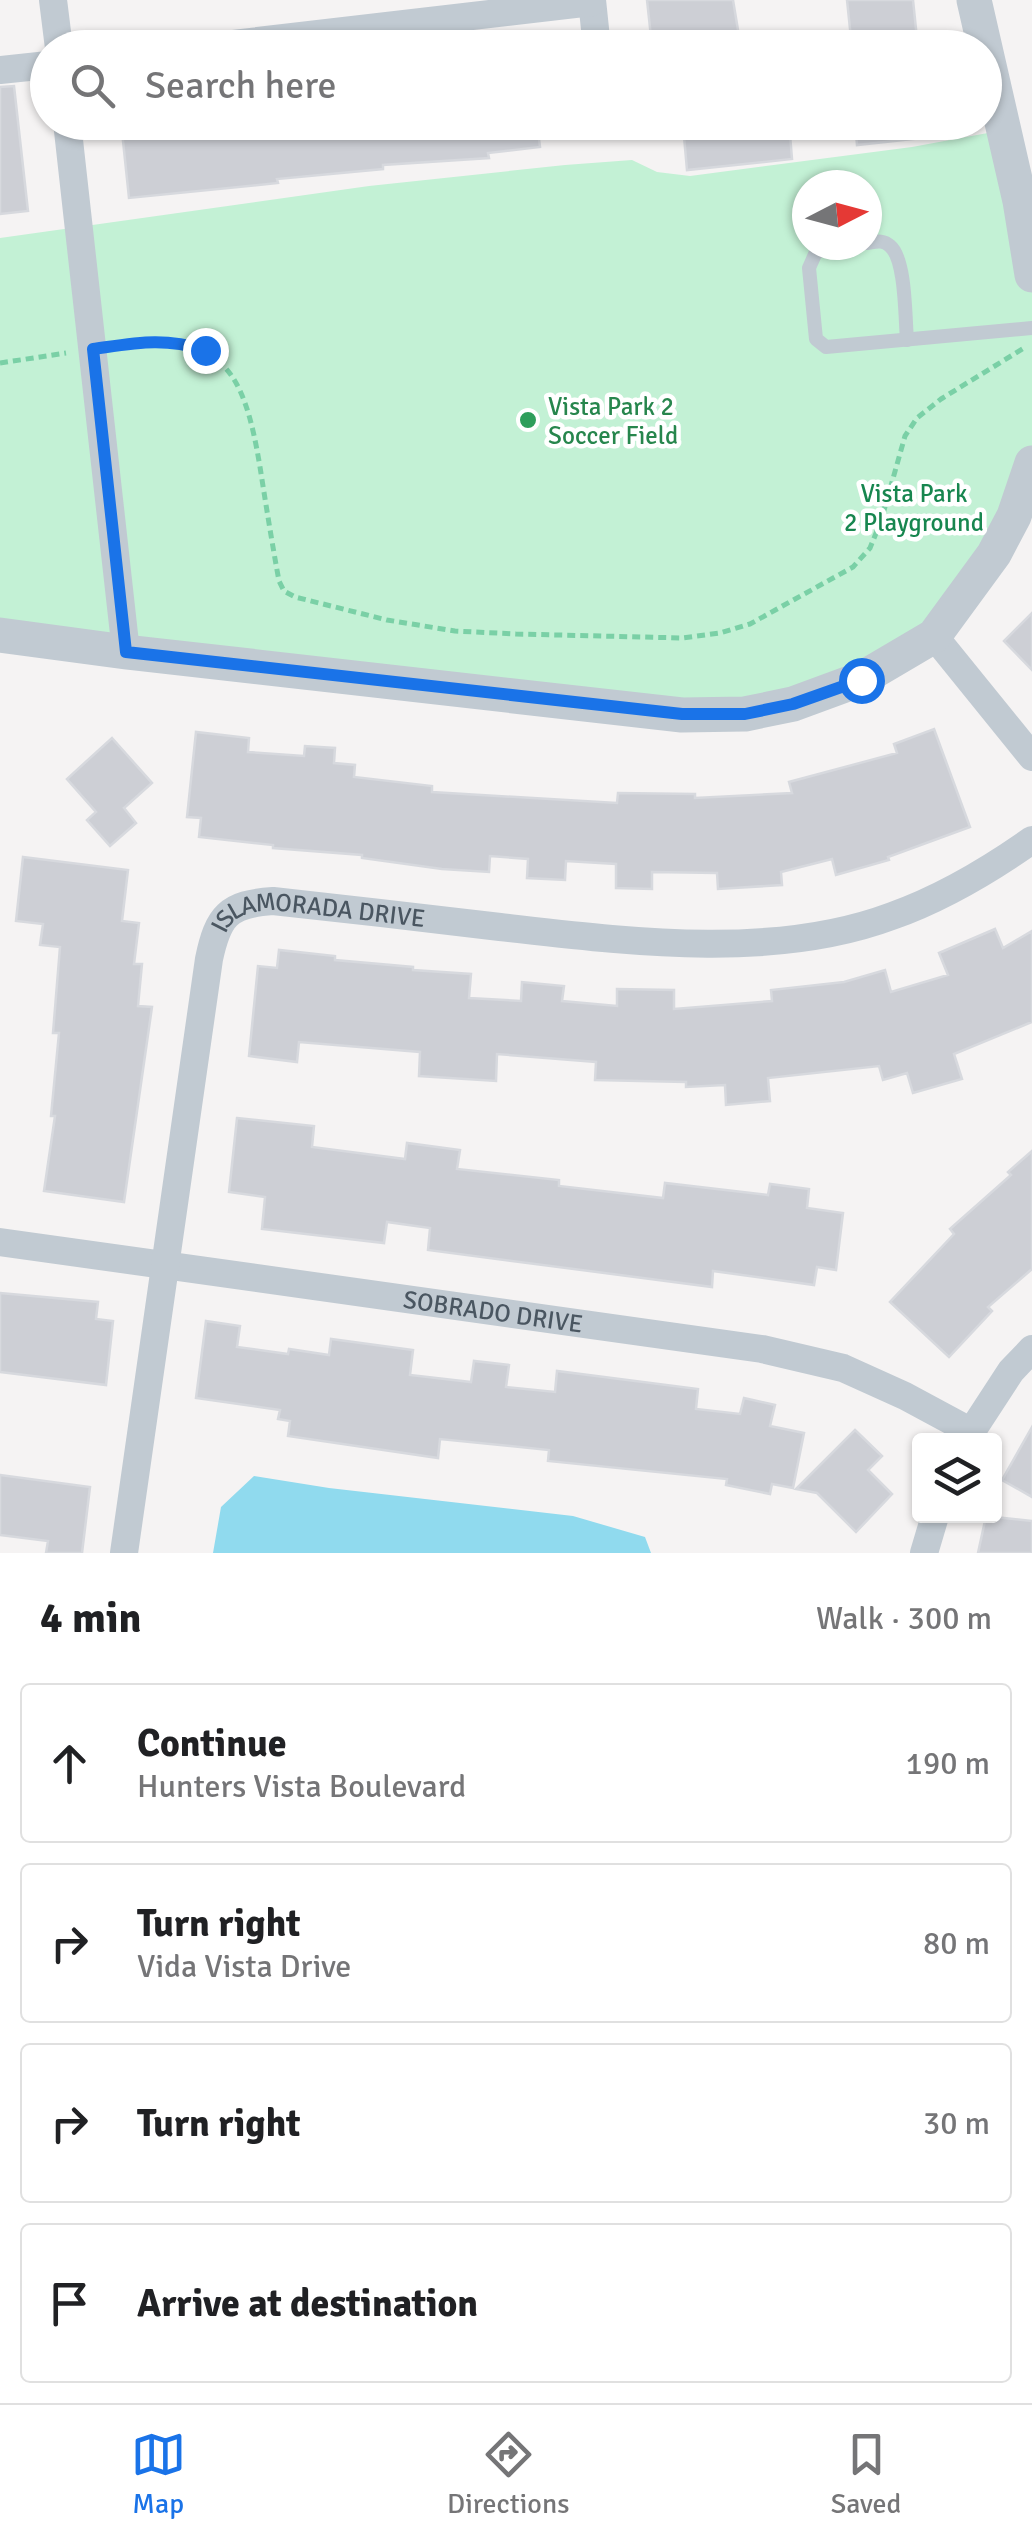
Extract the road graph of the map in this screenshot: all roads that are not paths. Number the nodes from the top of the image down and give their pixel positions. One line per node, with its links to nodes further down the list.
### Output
1 (53, 0): 4 (street)
2 (974, 0): 7 (street)
3 (592, 1): 5 (street); 6 (street)
4 (57, 30)
5 (349, 30)
6 (596, 30)
7 (981, 30)
8 (30, 67): 9 (street)
9 (0, 70)
10 (1002, 122): 14 (street)
11 (70, 140): 20 (street)
12 (882, 242): 16 (lane)
13 (812, 260): 16 (lane)
14 (1032, 275)
15 (1032, 328): 16 (lane)
16 (908, 340)
17 (1032, 463): 19 (street)
18 (0, 634): 20 (street)
19 (934, 636): 20 (street); 21 (street)
20 (126, 652)
21 (1032, 757)
22 (1032, 840): 24 (street, ISLAMORADA DRIVE)
23 (0, 1242): 24 (street, SOBRADO DRIVE)
24 (164, 1264): 26 (street, SOBRADO DRIVE); 29 (street, ISLAMORADA DRIVE)
25 (1032, 1349): 27 (street)
26 (963, 1433)
27 (970, 1433)
28 (933, 1523): 30 (street)
29 (124, 1553)
30 (924, 1553)

